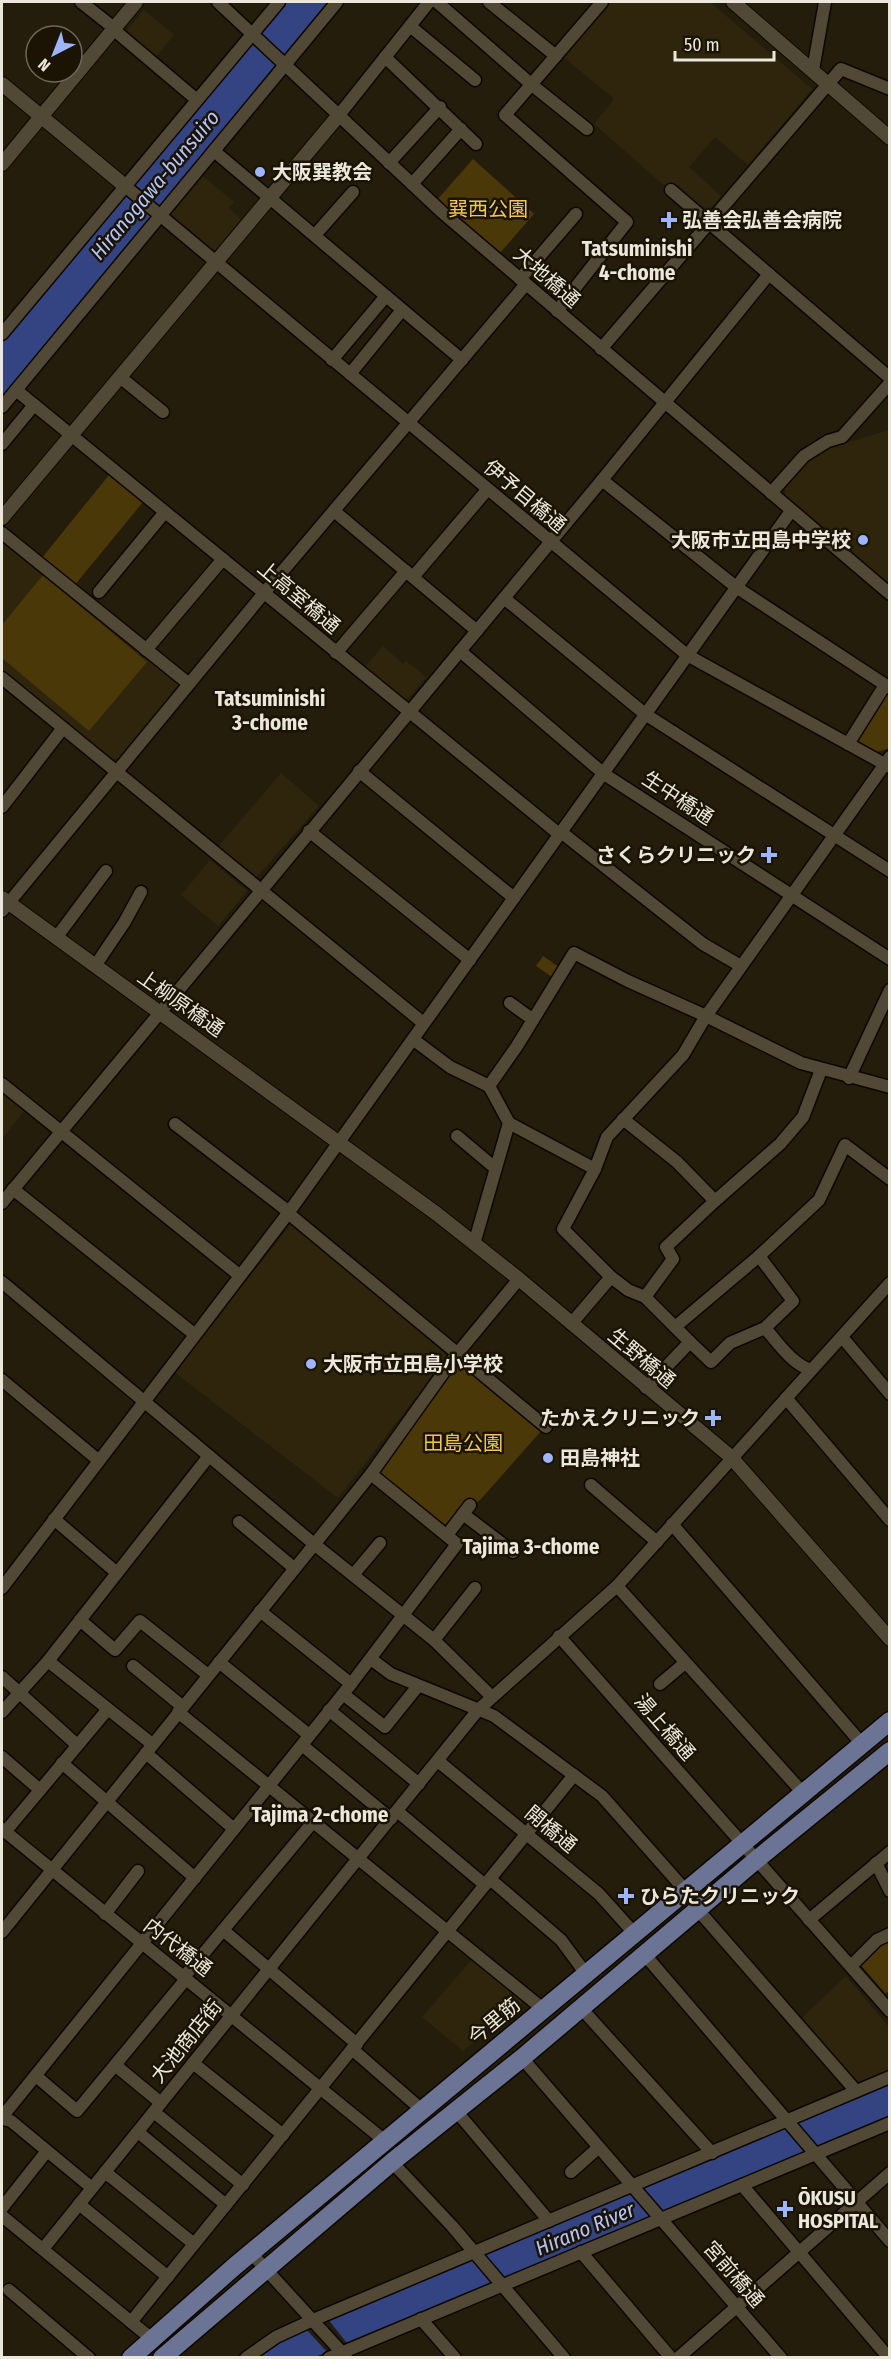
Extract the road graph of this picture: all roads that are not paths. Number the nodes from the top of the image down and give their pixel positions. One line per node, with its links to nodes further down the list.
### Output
1 (81, 2): 13 (street)
2 (136, 2): 13 (street)
3 (218, 2): 14 (street)
4 (279, 2): 14 (street)
5 (337, 2): 17 (street)
6 (429, 2): 12 (street)
7 (437, 2): 22 (street)
8 (489, 2): 15 (street)
9 (602, 2): 15 (street)
10 (733, 2): 18 (street)
11 (825, 2): 18 (street)
12 (410, 26): 16 (street); 19 (street)
13 (114, 29): 24 (street); 27 (street)
14 (252, 34): 17 (street, 大地橋通); 24 (street)
15 (556, 56): 22 (street)
16 (385, 57): 25 (street); 26 (street)
17 (285, 64): 26 (street, 大地橋通); 32 (street)
18 (813, 70): 20 (street)
19 (475, 80)
20 (828, 83): 23 (street); 30 (street); 42 (street)
21 (2, 84): 27 (street)
22 (531, 85): 29 (street); 49 (street)
23 (890, 89)
24 (197, 100): 36 (street)
25 (440, 107): 28 (street); 33 (street)
26 (339, 115): 33 (street, 大地橋通); 39 (street)
27 (41, 117): 34 (street); 36 (street)
28 (461, 129): 31 (street); 35 (street)
29 (586, 129)
30 (890, 138)
31 (476, 144)
32 (214, 152): 39 (street); 41 (street)
33 (389, 163): 35 (street, 大地橋通)
34 (2, 164)
35 (412, 184): 46 (street, 大地橋通)
36 (125, 186): 41 (street, 伊予目橋通); 50 (street)
37 (670, 189): 42 (street)
38 (353, 192): 43 (street)
39 (270, 196): 43 (street); 44 (street)
40 (576, 214): 46 (street)
41 (160, 217): 44 (street, 伊予目橋通); 57 (street)
42 (708, 220): 45 (street); 51 (street)
43 (315, 235): 47 (street)
44 (215, 263): 52 (street, 伊予目橋通); 55 (street)
45 (769, 274): 56 (street); 58 (street)
46 (523, 282): 49 (street, 大地橋通); 53 (street)
47 (386, 296): 48 (street); 52 (street)
48 (402, 310): 53 (street); 54 (street)
49 (557, 311): 51 (street, 大地橋通)
50 (2, 334)
51 (601, 349): 58 (street, 大地橋通)
52 (332, 360): 54 (street, 伊予目橋通)
53 (462, 360): 62 (street)
54 (350, 374): 62 (street, 伊予目橋通)
55 (120, 377): 61 (street); 63 (street)
56 (890, 380): 67 (street)
57 (16, 390): 59 (street, 上高室橋通); 60 (street)
58 (664, 404): 65 (street); 67 (street, 大地橋通)
59 (34, 405): 63 (street, 上高室橋通); 64 (street)
60 (2, 407)
61 (163, 412)
62 (408, 423): 66 (street, 伊予目橋通); 68 (street)
63 (71, 435): 69 (street, 上高室橋通); 71 (street)
64 (2, 444)
65 (602, 480): 73 (street); 76 (street)
66 (487, 489): 73 (street, 伊予目橋通); 75 (street)
67 (771, 493): 70 (street, 大地橋通)
68 (334, 511): 75 (street); 78 (street)
69 (165, 512): 74 (street, 上高室橋通); 77 (street)
70 (791, 512): 76 (street); 79 (street, 大地橋通)
71 (2, 518)
72 (2, 533): 82 (street)
73 (550, 542): 80 (street); 85 (street, 伊予目橋通)
74 (223, 559): 78 (street, 上高室橋通); 82 (street)
75 (409, 574): 81 (street); 84 (street)
76 (736, 587): 85 (street); 88 (street)
77 (99, 592)
78 (264, 593): 84 (street, 上高室橋通); 87 (street)
79 (890, 594)
80 (504, 598): 81 (street); 90 (street)
81 (477, 631): 83 (street)
82 (146, 650): 87 (street)
83 (460, 651): 89 (street); 96 (street, 生中橋通)
84 (336, 653): 89 (street, 上高室橋通)
85 (687, 655): 90 (street); 92 (street, 伊予目橋通)
86 (2, 678): 91 (street)
87 (189, 684): 95 (street)
88 (887, 687): 92 (street)
89 (408, 712): 94 (street); 99 (street, 上高室橋通)
90 (645, 714): 96 (street); 100 (street)
91 (63, 728): 95 (street); 97 (street)
92 (848, 744): 93 (street, 伊予目橋通)
93 (888, 763): 100 (street)
94 (359, 771): 98 (street); 106 (street)
95 (116, 772): 103 (street); 107 (street)
96 (604, 774): 99 (street); 105 (street, 生中橋通)
97 (2, 807)
98 (309, 831): 103 (street); 110 (street)
99 (560, 833): 106 (street); 112 (street, 上高室橋通)
100 (834, 834): 102 (street); 105 (street)
101 (106, 870): 108 (street)
102 (890, 871)
103 (259, 891): 115 (street); 118 (street)
104 (141, 892): 111 (street)
105 (792, 895): 109 (street, 生中橋通); 112 (street)
106 (514, 897): 110 (street)
107 (4, 904): 108 (street, 上柳原橋通)
108 (56, 938): 111 (street, 上柳原橋通)
109 (890, 959)
110 (470, 960): 118 (street)
111 (95, 966): 115 (street, 上柳原橋通)
112 (741, 966): 116 (street)
113 (890, 990): 121 (street)
114 (510, 1003): 117 (street)
115 (160, 1013): 128 (street); 130 (street, 上柳原橋通)
116 (706, 1016): 117 (street); 120 (street); 125 (street)
117 (532, 1019): 123 (street)
118 (422, 1022): 119 (street)
119 (414, 1040): 123 (street); 130 (street)
120 (820, 1070): 121 (street); 135 (street)
121 (849, 1078): 124 (street)
122 (2, 1084): 128 (street)
123 (489, 1086): 126 (street)
124 (890, 1088)
125 (623, 1119): 132 (street); 135 (street)
126 (509, 1123): 131 (street); 132 (street)
127 (176, 1124): 137 (street)
128 (60, 1133): 134 (street); 140 (street)
129 (457, 1136): 131 (street)
130 (337, 1142): 137 (street); 138 (street, 生野橋通)
131 (495, 1168): 138 (street)
132 (595, 1169): 141 (street)
133 (887, 1172): 139 (street)
134 (13, 1189): 136 (street); 149 (street)
135 (715, 1201): 145 (street)
136 (2, 1203)
137 (288, 1212): 140 (street); 152 (street)
138 (474, 1244): 142 (street, 生野橋通)
139 (759, 1256): 147 (street); 148 (street)
140 (239, 1275): 149 (street)
141 (611, 1277): 145 (street); 146 (street)
142 (519, 1280): 146 (street, 生野橋通); 152 (street)
143 (2, 1282): 158 (street)
144 (890, 1283): 150 (street, 大池商店街)
145 (645, 1297): 147 (street)
146 (571, 1324): 155 (street, 生野橋通)
147 (675, 1327): 151 (street)
148 (765, 1328): 151 (street); 153 (street)
149 (194, 1334): 158 (street)
150 (842, 1337): 153 (street, 大池商店街); 156 (street)
151 (690, 1342): 155 (street)
152 (456, 1355): 159 (street); 163 (street)
153 (811, 1370): 157 (street, 大池商店街)
154 (2, 1380): 162 (street)
155 (646, 1388): 161 (street, 生野橋通)
156 (890, 1394)
157 (786, 1398): 161 (street, 大池商店街); 166 (street)
158 (144, 1401): 160 (street); 162 (street)
159 (546, 1427)
160 (209, 1456): 172 (street); 175 (street)
161 (731, 1457): 168 (street, 大池商店街); 185 (street, 生野橋通)
162 (98, 1460): 165 (street)
163 (370, 1474): 169 (street); 172 (street)
164 (591, 1485): 170 (street)
165 (54, 1520): 175 (street); 178 (street)
166 (890, 1520)
167 (239, 1522): 174 (street)
168 (672, 1524): 170 (street, 大池商店街); 205 (street)
169 (447, 1535): 173 (street); 181 (street)
170 (657, 1542): 177 (street, 大池商店街)
171 (380, 1543): 176 (street)
172 (314, 1544): 174 (street); 176 (street)
173 (513, 1552)
174 (294, 1568): 180 (street)
175 (117, 1573): 182 (street)
176 (353, 1575): 181 (street)
177 (617, 1586): 183 (street, 大池商店街); 189 (street)
178 (2, 1588)
179 (475, 1588): 184 (street)
180 (260, 1611): 188 (street); 195 (street)
181 (404, 1616): 184 (street); 186 (street)
182 (80, 1620): 187 (street); 191 (street)
183 (560, 1636): 197 (street, 大池商店街); 223 (street, 湯上橋通)
184 (434, 1640): 197 (street)
185 (890, 1640)
186 (371, 1659): 194 (street); 195 (street)
187 (48, 1661): 196 (street); 198 (street)
188 (219, 1662): 191 (street); 204 (street)
189 (686, 1663): 193 (street); 216 (street)
190 (133, 1666): 199 (street)
191 (208, 1675): 199 (street)
192 (2, 1677): 196 (street)
193 (660, 1684)
194 (418, 1686): 195 (street); 201 (street)
195 (347, 1689): 200 (street)
196 (19, 1692): 202 (street); 206 (street)
197 (492, 1697): 201 (street, 大池商店街)
198 (108, 1709): 206 (street); 207 (street)
199 (181, 1709): 207 (street); 213 (street)
200 (329, 1710): 204 (street); 214 (street)
201 (478, 1710): 210 (street, 大池商店街); 212 (street)
202 (2, 1712)
203 (890, 1721): 205 (main road, 今里筋)
204 (306, 1740): 213 (street); 218 (street)
205 (862, 1744): 216 (main road, 今里筋)
206 (77, 1745): 211 (street)
207 (149, 1749): 217 (street); 220 (street)
208 (890, 1751): 226 (main road)
209 (2, 1757): 215 (street)
210 (438, 1761): 214 (street, 大池商店街); 222 (street, 開橋通)
211 (62, 1763): 215 (street); 217 (street)
212 (574, 1775): 222 (street); 232 (street)
213 (269, 1784): 219 (street); 220 (street)
214 (419, 1784): 218 (street, 大池商店街)
215 (40, 1790): 221 (street)
216 (803, 1793): 223 (main road, 今里筋)
217 (106, 1802): 228 (street); 230 (street)
218 (394, 1815): 225 (street, 大池商店街); 231 (street)
219 (313, 1822): 225 (street); 237 (street)
220 (234, 1829): 230 (street)
221 (3, 1831): 228 (street, 内代橋通)
222 (527, 1833): 231 (street); 240 (street, 開橋通)
223 (741, 1844): 226 (street, 湯上橋通); 232 (main road, 今里筋)
224 (890, 1852): 227 (street)
225 (359, 1858): 238 (street); 245 (street, 大池商店街)
226 (756, 1860): 234 (main road); 236 (street, 湯上橋通)
227 (876, 1863): 233 (street); 236 (street)
228 (51, 1870): 235 (street, 内代橋通); 239 (street)
229 (138, 1871): 235 (street)
230 (195, 1878): 242 (street)
231 (487, 1882): 238 (street); 246 (street)
232 (685, 1890): 240 (main road, 今里筋)
233 (890, 1892)
234 (698, 1910): 243 (main road); 259 (street)
235 (105, 1914): 242 (street, 内代橋通)
236 (809, 1920): 244 (street, 湯上橋通)
237 (223, 1930): 245 (street); 247 (street)
238 (448, 1930): 249 (street); 252 (street)
239 (2, 1932)
240 (634, 1933): 246 (main road, 今里筋)
241 (890, 1934): 244 (street)
242 (141, 1943): 247 (street, 内代橋通); 256 (street)
243 (645, 1955): 248 (main road); 264 (street)
244 (851, 1966): 250 (street, 湯上橋通)
245 (269, 1970): 251 (street, 大池商店街); 252 (street)
246 (586, 1974): 249 (main road, 今里筋)
247 (185, 1978): 251 (street, 内代橋通); 255 (street)
248 (581, 2008): 253 (main road); 271 (street)
249 (543, 2009): 261 (main road, 今里筋)
250 (890, 2011)
251 (232, 2015): 254 (street, 大池商店街); 258 (street, 内代橋通)
252 (354, 2047): 258 (street); 261 (street)
253 (522, 2058): 262 (main road); 269 (street)
254 (194, 2063): 260 (street, 大池商店街); 267 (street)
255 (115, 2065): 256 (street); 260 (street)
256 (36, 2076): 263 (street)
257 (890, 2078): 259 (street)
258 (321, 2088): 267 (street); 268 (street, 内代橋通)
259 (856, 2091): 264 (street)
260 (157, 2108): 266 (street, 大池商店街); 277 (street)
261 (422, 2110): 268 (main road, 今里筋)
262 (457, 2112): 273 (main road); 287 (street)
263 (2, 2118): 270 (street)
264 (787, 2123): 271 (street); 272 (street)
265 (889, 2124): 272 (street)
266 (138, 2132): 274 (street, 大池商店街); 283 (street)
267 (283, 2135): 277 (street)
268 (385, 2142): 292 (main road, 今里筋)
269 (598, 2148): 275 (street); 280 (street)
270 (47, 2151): 279 (street); 284 (street)
271 (712, 2153): 280 (street)
272 (813, 2153): 278 (street); 281 (street)
273 (392, 2162): 294 (street); 295 (main road)
274 (105, 2172): 279 (street, 大池商店街); 289 (street)
275 (571, 2172)
276 (890, 2173): 281 (street)
277 (243, 2185): 283 (street)
278 (742, 2185): 286 (street); 293 (street)
279 (93, 2188): 282 (street, 大池商店街)
280 (633, 2188): 286 (street, 宮前橋通); 287 (street)
281 (855, 2202): 288 (street); 293 (street)
282 (79, 2204): 290 (street, 大池商店街); 296 (street)
283 (226, 2205): 289 (street)
284 (2, 2208)
285 (2, 2216): 290 (street)
286 (659, 2217): 291 (street); 299 (street, 宮前橋通)
287 (549, 2221): 294 (street)
288 (890, 2241)
289 (194, 2244): 296 (street)
290 (43, 2249): 301 (street)
291 (581, 2252): 297 (street); 312 (street)
292 (251, 2253): 295 (street); 303 (main road, 今里筋)
293 (799, 2253): 299 (street); 315 (street)
294 (474, 2254): 297 (street); 302 (street)
295 (266, 2268): 302 (street); 305 (main road)
296 (168, 2277): 301 (street)
297 (500, 2284): 300 (street); 311 (street)
298 (6, 2292): 306 (street)
299 (736, 2308): 313 (street); 314 (street, 宮前橋通)
300 (421, 2319): 304 (street); 310 (street)
301 (131, 2322): 303 (street)
302 (314, 2322): 304 (street); 308 (street)
303 (153, 2340): 307 (main road, 今里筋)
304 (343, 2353): 309 (street)
305 (172, 2354)
306 (89, 2358)
307 (131, 2358)
308 (246, 2358)
309 (329, 2358)
310 (455, 2358)
311 (564, 2358)
312 (671, 2358)
313 (678, 2358)
314 (781, 2358)
315 (889, 2358)

